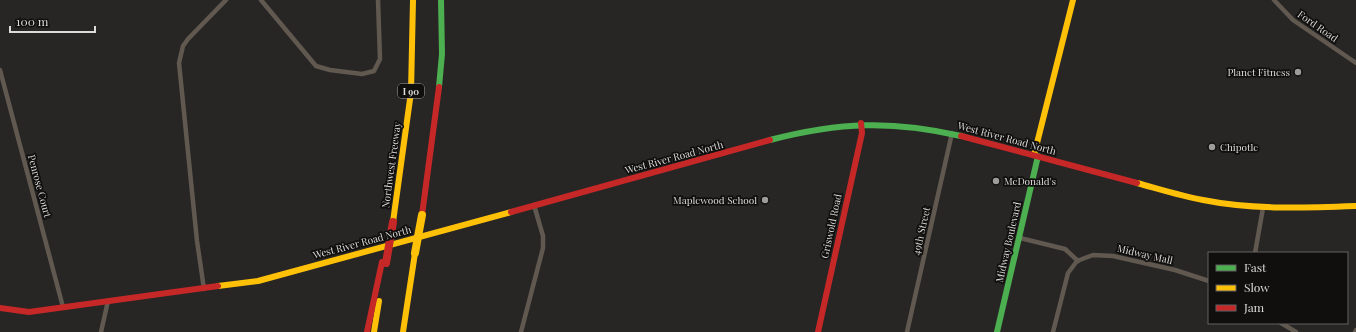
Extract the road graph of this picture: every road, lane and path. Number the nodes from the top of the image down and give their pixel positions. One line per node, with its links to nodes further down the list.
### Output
1 (226, 0): 21 (street)
2 (261, 0): 3 (street)
3 (378, 0)
4 (413, 0): 19 (main road, Northwest Freeway / I 90)
5 (441, 0): 22 (main road, I 90, bridge)
6 (1073, 0): 12 (main road, Midway Boulevard)
7 (1274, 0): 8 (street, Ford Road)
8 (1356, 63)
9 (0, 70): 24 (street, Penrose Court)
10 (861, 123): 11 (main road, West River Road North); 13 (main road, West River Road North); 33 (main road, Griswold Road)
11 (952, 133): 12 (main road, West River Road North); 34 (street, 49th Street)
12 (1036, 156): 15 (main road, West River Road North); 16 (main road, Midway Boulevard)
13 (534, 205): 21 (main road, West River Road North); 32 (street)
14 (1356, 206): 15 (main road, West River Road North)
15 (1263, 208): 17 (street)
16 (1020, 238): 18 (street); 35 (main road, Midway Boulevard)
17 (1255, 252)
18 (1078, 261): 20 (street, Midway Mall); 36 (street)
19 (384, 262): 28 (main road); 29 (main road)
20 (1208, 281)
21 (204, 288): 23 (main road, West River Road North)
22 (409, 292): 30 (main road, I 90); 31 (main road)
23 (108, 301): 24 (main road, West River Road North); 27 (street)
24 (63, 307): 25 (main road, West River Road North)
25 (0, 308)
26 (1283, 324): 37 (street)
27 (101, 332)
28 (367, 332)
29 (374, 332)
30 (403, 332)
31 (408, 332)
32 (521, 332)
33 (819, 332)
34 (907, 332)
35 (997, 332)
36 (1053, 332)
37 (1296, 332)

